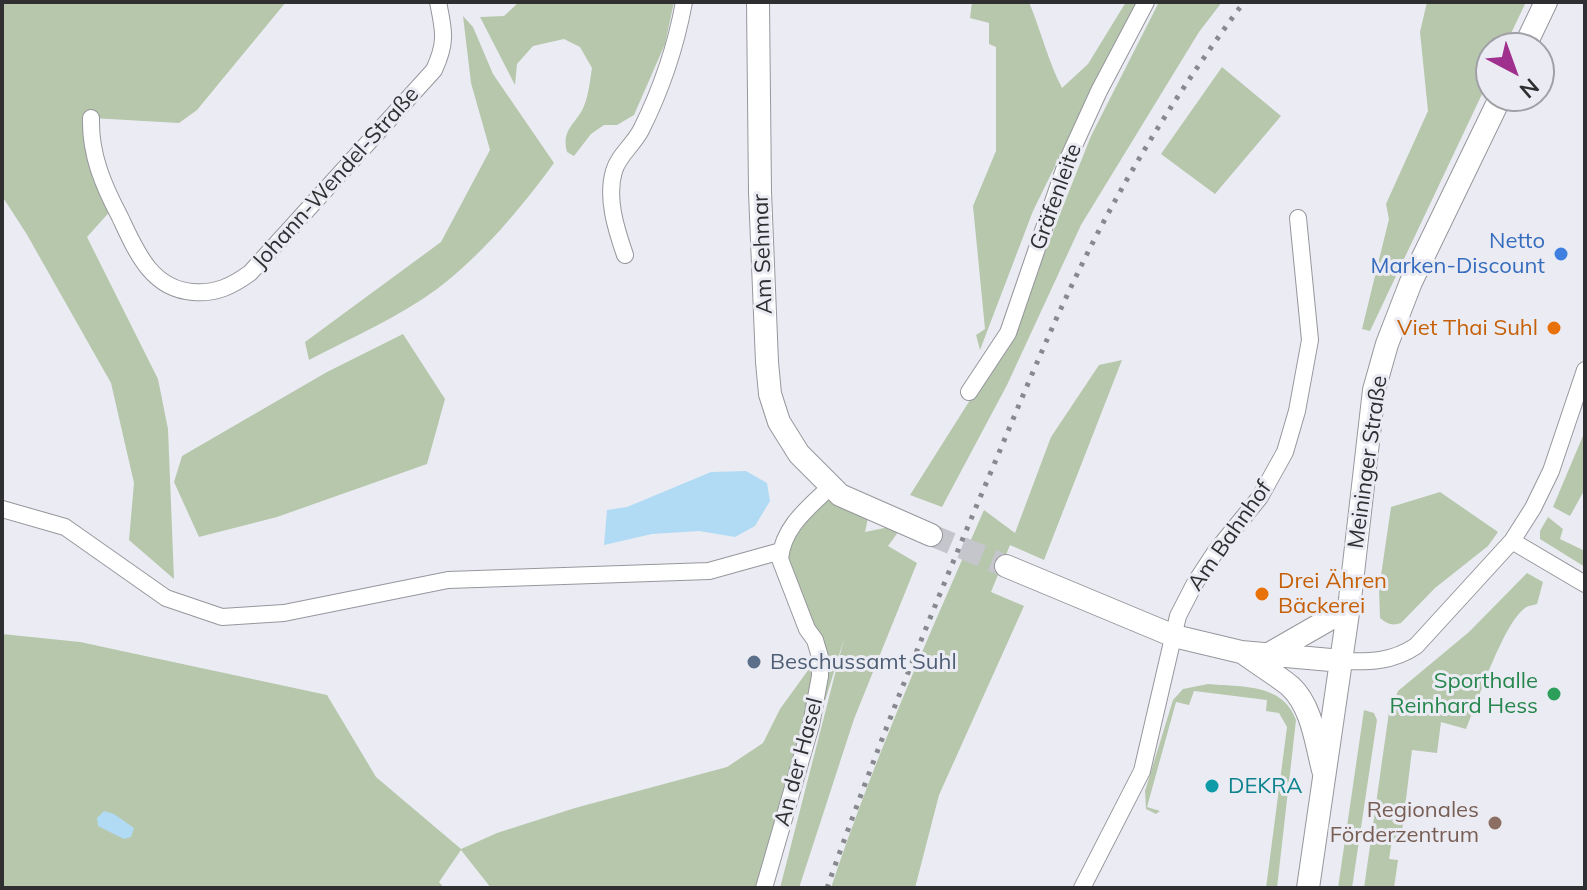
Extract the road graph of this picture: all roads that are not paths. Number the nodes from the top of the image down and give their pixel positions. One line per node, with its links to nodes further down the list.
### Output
1 (438, 2): 8 (street, Johann-Wendel-Straße)
2 (684, 2): 10 (street)
3 (758, 2): 13 (main road, Am Sehmar)
4 (1146, 2): 12 (street, Gräfenleite)
5 (1546, 2): 6 (main road)
6 (1532, 32)
7 (1493, 112): 20 (main road, Meininger Straße)
8 (91, 118)
9 (1298, 218): 21 (street, Am Bahnhof)
10 (625, 255)
11 (1585, 370): 16 (street)
12 (969, 392)
13 (830, 487): 15 (main road); 17 (street)
14 (2, 509): 17 (street)
15 (931, 535)
16 (1512, 541): 19 (street); 24 (street)
17 (781, 551): 26 (street, An der Hasel)
18 (1006, 566): 21 (main road)
19 (1585, 584)
20 (1349, 608): 23 (main road); 24 (main road, Meininger Straße)
21 (1174, 636): 22 (main road); 27 (street, Am Bahnhof)
22 (1241, 652): 23 (main road); 25 (main road)
23 (1267, 655): 24 (main road)
24 (1342, 661): 25 (main road, Meininger Straße)
25 (1325, 780): 28 (main road, Meininger Straße)
26 (764, 888)
27 (1082, 888)
28 (1308, 888)

